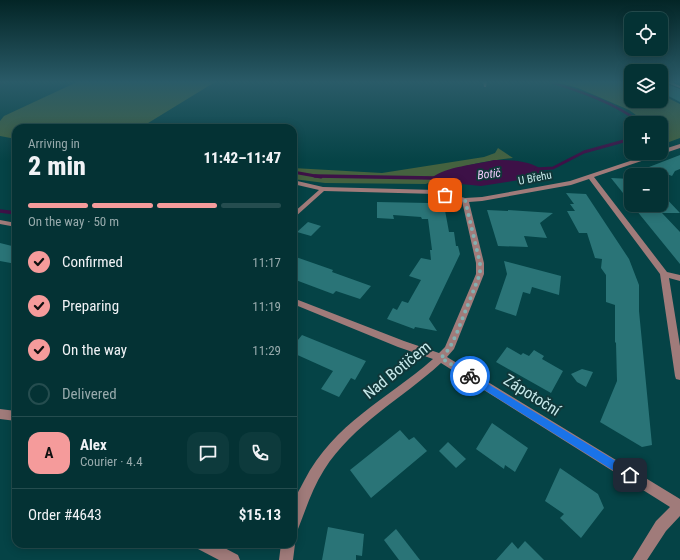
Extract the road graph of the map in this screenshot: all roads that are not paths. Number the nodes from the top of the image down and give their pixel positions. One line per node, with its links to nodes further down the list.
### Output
1 (680, 146): 2 (street, U Břehu)
2 (668, 150)
3 (639, 160): 4 (street, U Břehu)
4 (590, 176): 7 (street, U Břehu); 11 (street)
5 (297, 183): 6 (street, U Břehu)
6 (323, 189): 7 (street, U Břehu); 8 (street)
7 (465, 200): 14 (street, Nad Botičem)
8 (297, 212)
9 (0, 222): 10 (street)
10 (12, 224)
11 (664, 274): 12 (street); 15 (street)
12 (680, 278)
13 (297, 303): 14 (street, Zápotoční)
14 (441, 358): 18 (street, Zápotoční); 19 (street, Nad Botičem)
15 (680, 376)
16 (0, 414): 17 (street)
17 (12, 416)
18 (680, 506): 24 (street)
19 (297, 510)
20 (210, 548): 22 (street)
21 (288, 548): 23 (street)
22 (232, 560)
23 (286, 560)
24 (638, 560)

